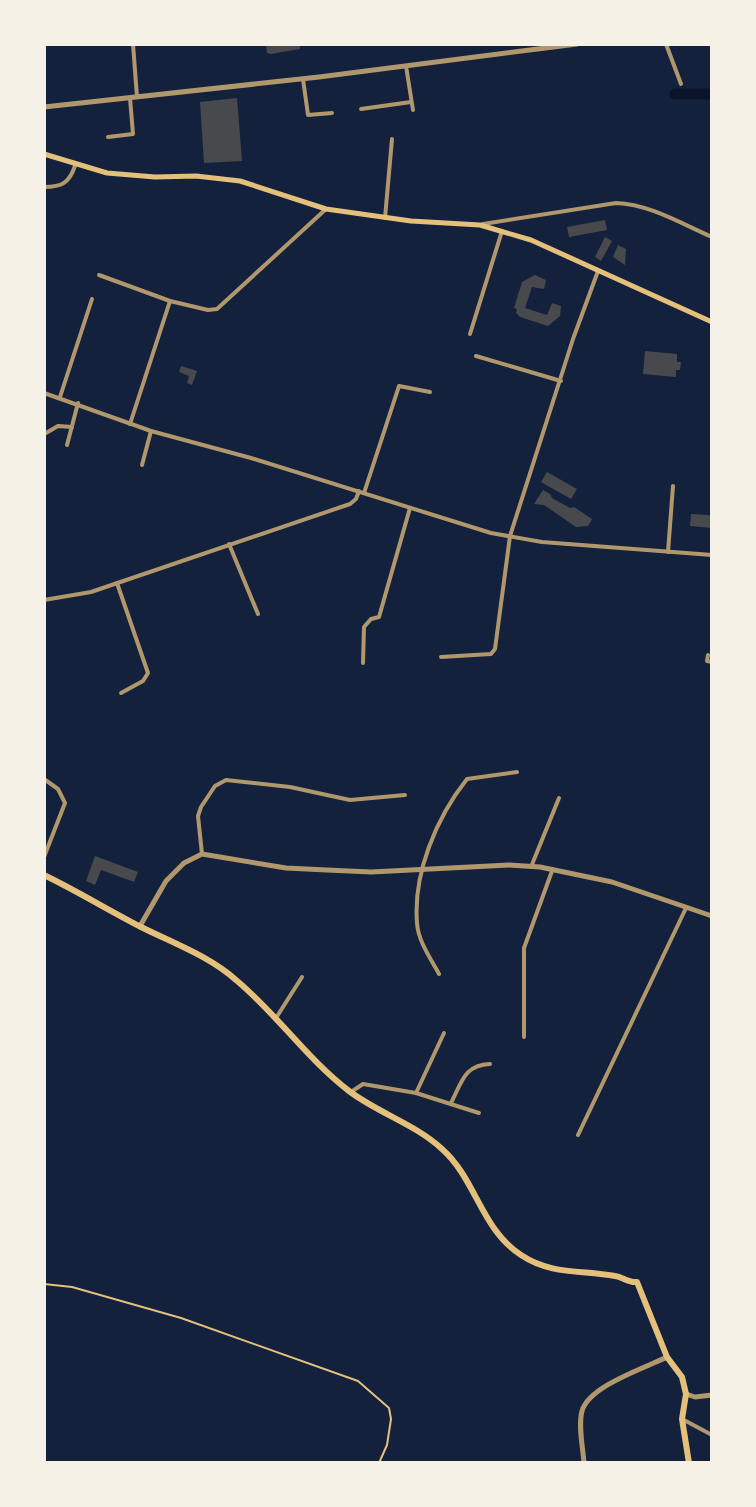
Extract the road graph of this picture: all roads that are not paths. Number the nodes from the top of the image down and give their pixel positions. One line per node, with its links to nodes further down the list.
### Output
1 (133, 44): 7 (street)
2 (577, 44): 4 (street)
3 (666, 44): 6 (street)
4 (406, 66): 5 (street); 9 (street)
5 (303, 79): 7 (street); 13 (street)
6 (681, 84)
7 (137, 97): 8 (street)
8 (130, 98): 10 (street); 14 (street)
9 (411, 102): 11 (street); 12 (street)
10 (44, 107)
11 (361, 109)
12 (413, 110)
13 (332, 113)
14 (108, 137)
15 (392, 139): 22 (street)
16 (44, 148): 18 (main road)
17 (44, 154): 18 (main road)
18 (54, 156): 19 (main road)
19 (75, 166): 20 (street); 21 (main road)
20 (44, 187)
21 (326, 209): 22 (main road); 29 (street)
22 (385, 218): 23 (main road)
23 (480, 225): 24 (main road); 25 (street)
24 (502, 231): 26 (main road); 31 (street)
25 (712, 237)
26 (598, 271): 30 (main road); 33 (street)
27 (99, 275): 29 (street)
28 (92, 299): 36 (street)
29 (170, 301): 38 (street)
30 (712, 322)
31 (470, 334)
32 (476, 356): 33 (street)
33 (561, 381): 47 (street)
34 (430, 392): 45 (street)
35 (44, 393): 36 (street)
36 (60, 397): 37 (street)
37 (78, 403): 38 (street); 39 (street)
38 (130, 424): 40 (street)
39 (72, 427): 41 (street); 42 (street)
40 (151, 431): 43 (street); 45 (street)
41 (46, 433)
42 (67, 445)
43 (142, 465)
44 (673, 486): 49 (street)
45 (361, 492): 46 (street); 48 (street)
46 (410, 508): 47 (street); 57 (street)
47 (510, 536): 49 (street); 55 (street)
48 (229, 544): 51 (street); 53 (street)
49 (668, 552): 50 (street)
50 (712, 555)
51 (117, 583): 52 (street); 58 (street)
52 (44, 600)
53 (258, 614)
54 (708, 655): 56 (street)
55 (441, 657)
56 (712, 662)
57 (363, 663)
58 (121, 693)
59 (517, 772): 66 (street)
60 (44, 779): 64 (street)
61 (405, 795): 63 (street)
62 (559, 798): 65 (street)
63 (202, 854): 66 (street); 71 (street)
64 (44, 857)
65 (531, 867): 66 (street); 67 (street)
66 (421, 870): 72 (street)
67 (552, 871): 69 (street); 76 (street)
68 (44, 875): 71 (main road)
69 (686, 908): 70 (street); 82 (street)
70 (711, 914)
71 (140, 926): 74 (main road)
72 (439, 974)
73 (302, 977): 74 (street)
74 (276, 1018): 78 (main road)
75 (444, 1033): 79 (street)
76 (524, 1037)
77 (490, 1064): 80 (street)
78 (351, 1092): 79 (street); 83 (main road)
79 (416, 1093): 80 (street)
80 (450, 1104): 81 (street)
81 (479, 1113)
82 (578, 1135)
83 (667, 1357): 84 (main road); 88 (street)
84 (686, 1394): 85 (street); 86 (main road)
85 (712, 1395)
86 (682, 1419): 87 (street); 89 (main road)
87 (712, 1435)
88 (584, 1463)
89 (689, 1463)

